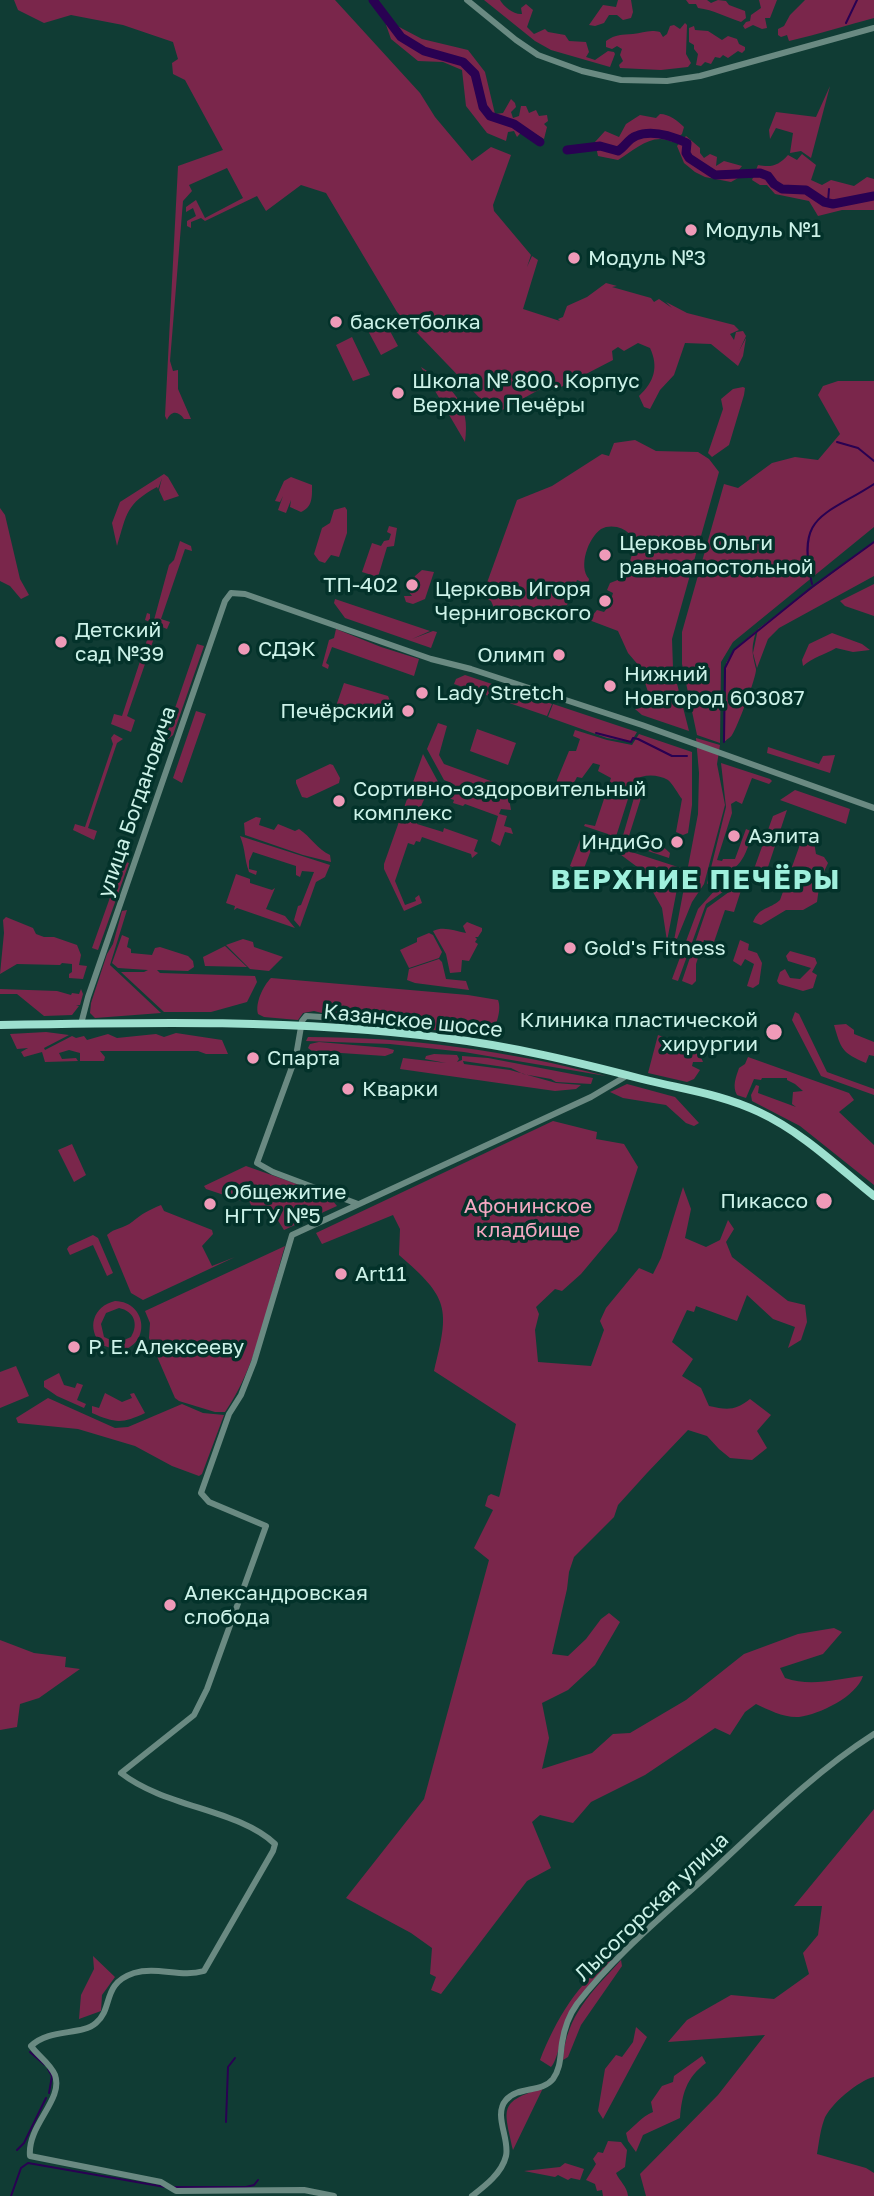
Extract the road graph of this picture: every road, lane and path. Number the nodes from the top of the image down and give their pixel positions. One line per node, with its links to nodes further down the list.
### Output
1 (467, 0): 2 (street)
2 (874, 29)
3 (874, 808): 4 (street, улица Богдановича)
4 (81, 1024): 5 (main road, Казанское шоссе); 6 (main road, Казанское шоссе)
5 (0, 1025)
6 (301, 1027): 7 (main road, Казанское шоссе); 7 (street); 9 (street)
7 (407, 1034): 8 (main road, Казанское шоссе)
8 (628, 1075): 10 (main road, Казанское шоссе); 11 (street)
9 (338, 1196): 11 (street); 12 (street)
10 (874, 1196)
11 (358, 1204): 12 (street)
12 (340, 1213): 14 (street)
13 (874, 1734): 15 (street, Лысогорская улица)
14 (334, 2196)
15 (472, 2196)

